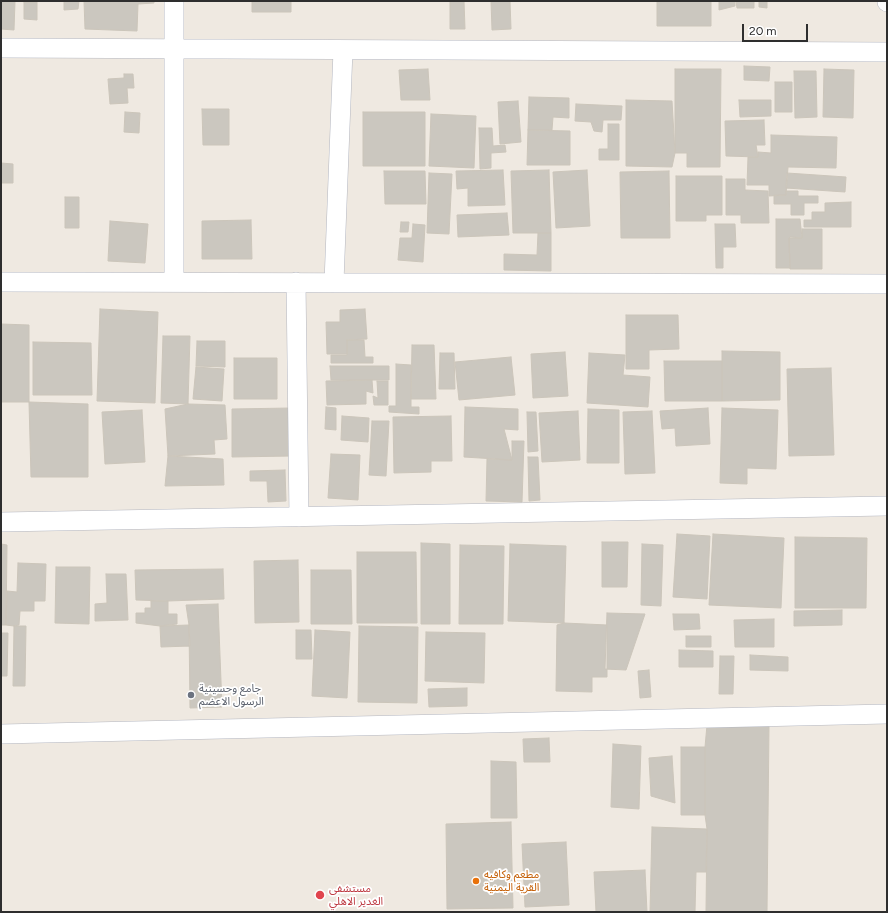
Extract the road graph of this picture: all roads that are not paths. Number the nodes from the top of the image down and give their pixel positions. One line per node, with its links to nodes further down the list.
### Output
1 (174, 1): 3 (street)
2 (1, 48): 3 (street)
3 (174, 49): 4 (street); 7 (street)
4 (343, 50): 5 (street); 9 (street)
5 (887, 52)
6 (1, 282): 7 (street)
7 (174, 282): 8 (street)
8 (296, 282): 9 (street); 12 (street)
9 (334, 282): 10 (street)
10 (887, 284)
11 (887, 506): 12 (street)
12 (299, 517): 13 (street)
13 (1, 522)
14 (887, 714): 15 (street)
15 (1, 734)

